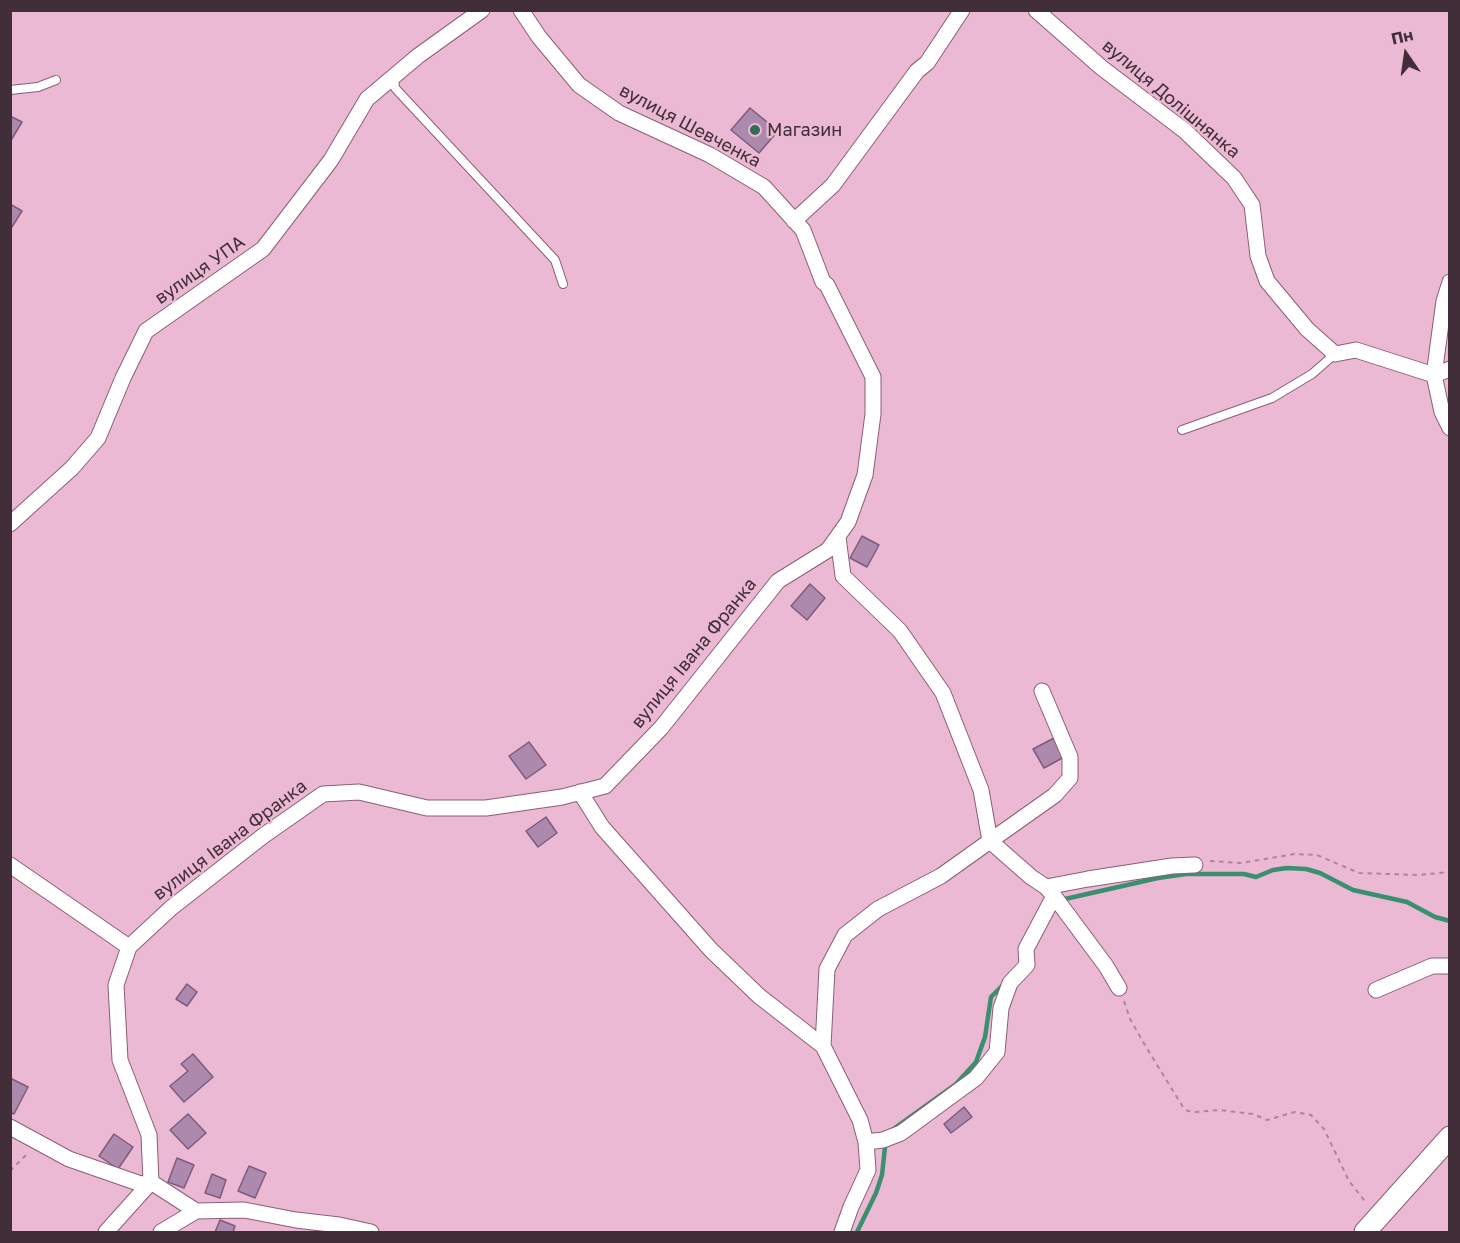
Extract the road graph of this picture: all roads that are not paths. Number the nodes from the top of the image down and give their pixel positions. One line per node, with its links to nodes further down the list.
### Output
1 (482, 10): 5 (street, вулиця УПА)
2 (521, 10): 8 (street, вулиця Шевченка)
3 (962, 10): 8 (street)
4 (1036, 10): 11 (street, вулиця Долішнянка)
5 (394, 76): 10 (lane); 16 (street, вулиця УПА)
6 (56, 80): 7 (lane)
7 (10, 90)
8 (794, 221): 17 (street, вулиця Івана Франка)
9 (1449, 282): 13 (street)
10 (563, 284)
11 (1335, 354): 13 (street); 15 (lane)
12 (1449, 369): 13 (street)
13 (1434, 375): 14 (street)
14 (1449, 428)
15 (1182, 430)
16 (10, 524)
17 (838, 537): 19 (street, вулиця Івана Франка); 20 (street)
18 (1042, 691): 20 (street)
19 (580, 792): 24 (street, вулиця Івана Франка); 28 (street)
20 (990, 841): 23 (street); 28 (street)
21 (10, 865): 24 (street)
22 (1196, 866): 23 (street)
23 (1050, 892): 26 (street); 31 (street)
24 (129, 947): 32 (street)
25 (1449, 966): 27 (street)
26 (1119, 988)
27 (1376, 990)
28 (823, 1046): 31 (street)
29 (10, 1127): 32 (street)
30 (1449, 1137): 34 (street)
31 (866, 1142): 38 (street)
32 (150, 1182): 33 (street); 35 (street)
33 (196, 1211): 36 (street); 37 (street)
34 (1371, 1225)
35 (106, 1233)
36 (161, 1233)
37 (371, 1233)
38 (842, 1233)

